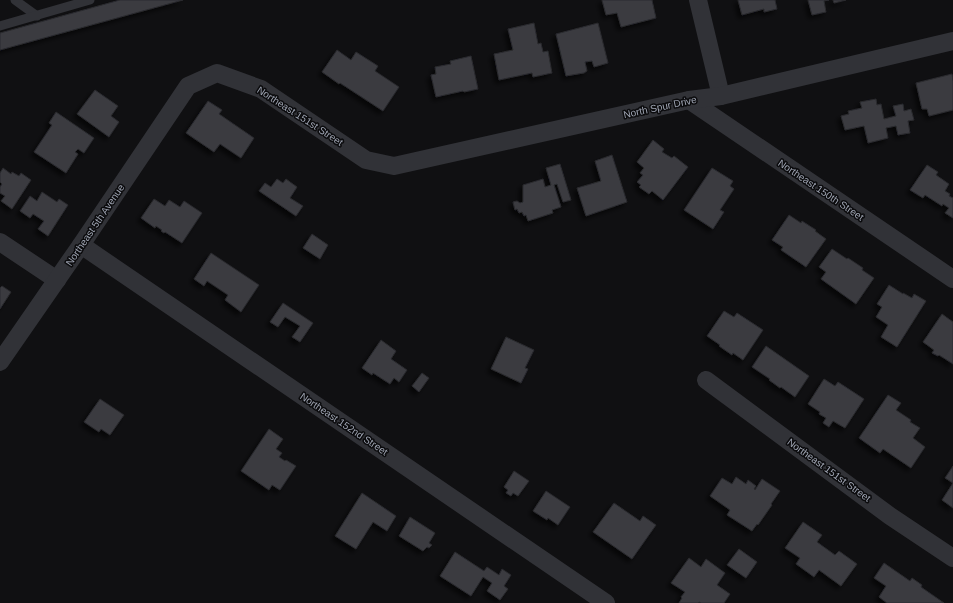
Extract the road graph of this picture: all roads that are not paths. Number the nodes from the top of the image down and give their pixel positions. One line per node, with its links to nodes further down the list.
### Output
1 (15, 0): 5 (lane)
2 (90, 0): 4 (lane)
3 (698, 0): 9 (street)
4 (71, 2): 5 (lane)
5 (37, 16): 6 (lane)
6 (0, 26)
7 (953, 40): 9 (street, North Spur Drive)
8 (188, 86): 11 (street, Northeast 151st Street); 13 (street, Northeast 5th Avenue)
9 (721, 96): 10 (street, North Spur Drive)
10 (690, 100): 11 (street, North Spur Drive); 14 (street, Northeast 150th Street)
11 (366, 160)
12 (0, 242): 15 (street)
13 (81, 245): 15 (street, Northeast 5th Avenue); 19 (street, Northeast 152nd Street)
14 (953, 279)
15 (57, 280): 16 (street, Northeast 5th Avenue)
16 (0, 362)
17 (706, 380): 18 (street, Northeast 151st Street)
18 (953, 558)
19 (606, 603)

